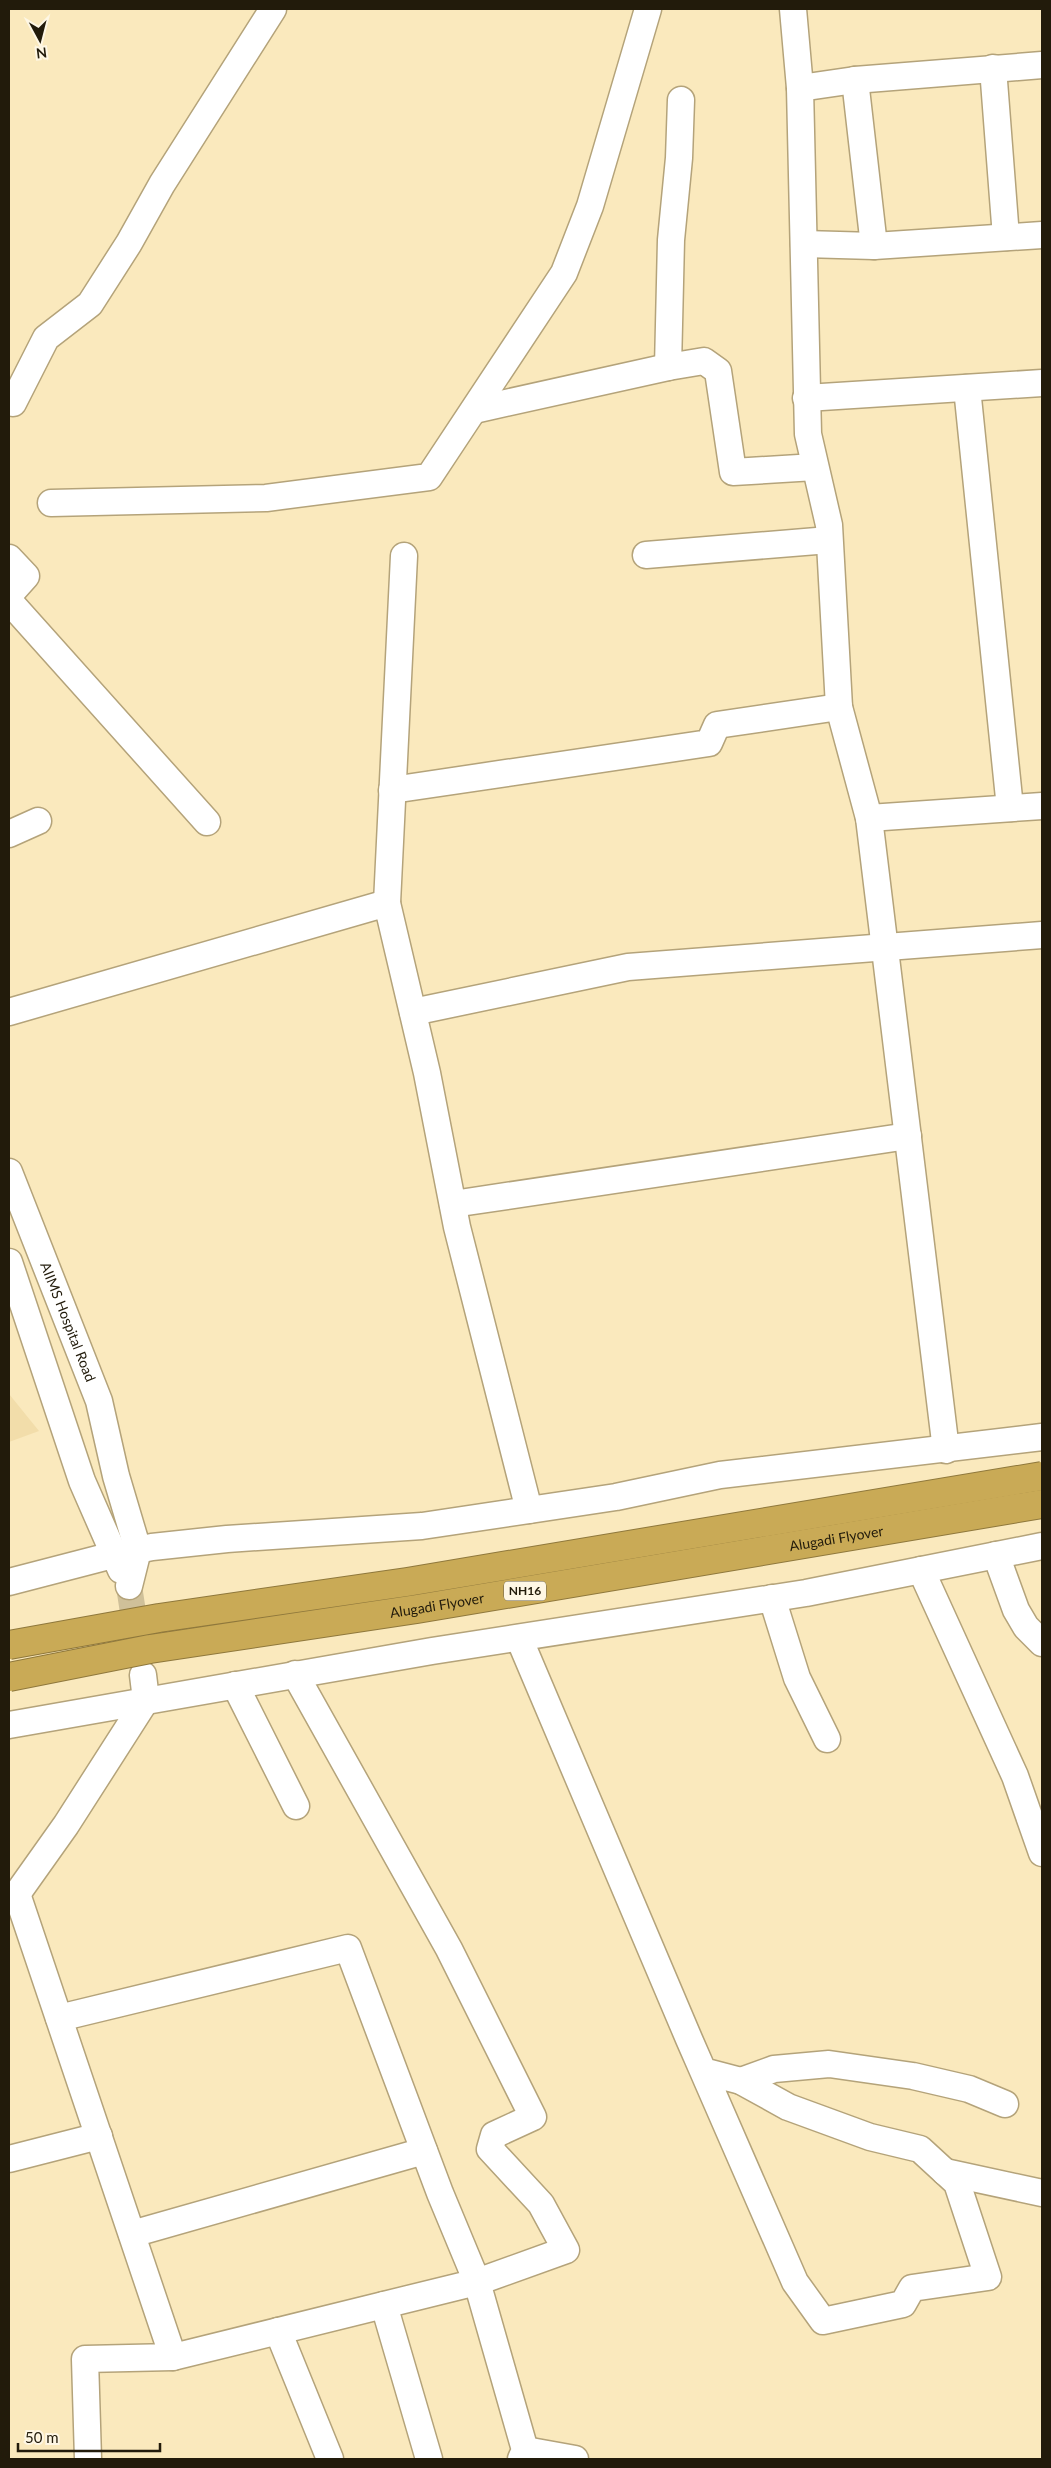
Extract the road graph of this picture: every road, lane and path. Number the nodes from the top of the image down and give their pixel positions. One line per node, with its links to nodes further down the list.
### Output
1 (273, 9): 17 (street)
2 (648, 9): 18 (street)
3 (793, 9): 7 (street)
4 (1042, 65): 5 (street)
5 (993, 68): 6 (street); 10 (street)
6 (856, 80): 7 (street); 12 (street)
7 (800, 88): 11 (street)
8 (681, 100): 13 (street)
9 (1042, 235): 10 (street)
10 (1006, 238): 12 (street)
11 (804, 244): 12 (street); 16 (street)
12 (874, 246)
13 (668, 368): 18 (street); 19 (street)
14 (1042, 383): 15 (street)
15 (967, 388): 16 (street); 30 (street)
16 (806, 398): 19 (street)
17 (9, 400)
18 (474, 410): 20 (street)
19 (816, 467): 21 (street)
20 (51, 503)
21 (830, 540): 22 (street); 27 (street)
22 (646, 555)
23 (404, 556): 28 (street)
24 (9, 558): 25 (street)
25 (9, 595)
26 (9, 602): 33 (street)
27 (839, 707): 28 (street); 31 (street)
28 (392, 790): 35 (street)
29 (1042, 806): 30 (street)
30 (1010, 808): 31 (street)
31 (869, 818): 37 (street)
32 (38, 822): 34 (street)
33 (207, 822)
34 (9, 834)
35 (387, 903): 38 (street); 39 (street)
36 (1042, 935): 37 (street)
37 (885, 948): 39 (street); 40 (street)
38 (9, 1012)
39 (413, 1012): 42 (street)
40 (908, 1136): 42 (street); 45 (street)
41 (9, 1172): 50 (street, AIIMS Hospital Road)
42 (453, 1204): 48 (street)
43 (9, 1262): 51 (street)
44 (1042, 1436): 45 (street)
45 (946, 1450): 48 (street)
46 (1042, 1476): 58 (highway, Alugadi Flyover / NH16, bridge)
47 (1042, 1504): 60 (highway, Alugadi Flyover / NH16, bridge)
48 (529, 1510): 50 (street)
49 (1042, 1546): 52 (street)
50 (138, 1550): 51 (street)
51 (113, 1555): 54 (street)
52 (996, 1555): 53 (street); 57 (street)
53 (921, 1570): 55 (street); 66 (street)
54 (9, 1582)
55 (772, 1598): 56 (street); 64 (street)
56 (519, 1638): 59 (street); 69 (street)
57 (1042, 1644)
58 (9, 1645)
59 (296, 1674): 61 (street); 78 (street)
60 (9, 1676)
61 (235, 1685): 62 (street); 65 (street)
62 (144, 1687): 63 (street); 67 (street)
63 (9, 1724)
64 (827, 1739)
65 (296, 1806)
66 (1042, 1852)
67 (13, 1895): 68 (street)
68 (59, 2018): 72 (street); 73 (street)
69 (703, 2071): 70 (street); 75 (street)
70 (741, 2081): 71 (street); 75 (street)
71 (1005, 2104)
72 (98, 2136): 74 (street); 77 (street)
73 (424, 2151): 77 (street); 78 (street)
74 (9, 2159)
75 (945, 2172): 76 (street)
76 (1042, 2193)
77 (132, 2234): 81 (street)
78 (477, 2282): 79 (street); 82 (street)
79 (384, 2305): 80 (street); 85 (street)
80 (278, 2331): 81 (street); 84 (street)
81 (174, 2357): 83 (street)
82 (523, 2455): 86 (street)
83 (88, 2459)
84 (330, 2459)
85 (429, 2459)
86 (575, 2459)

